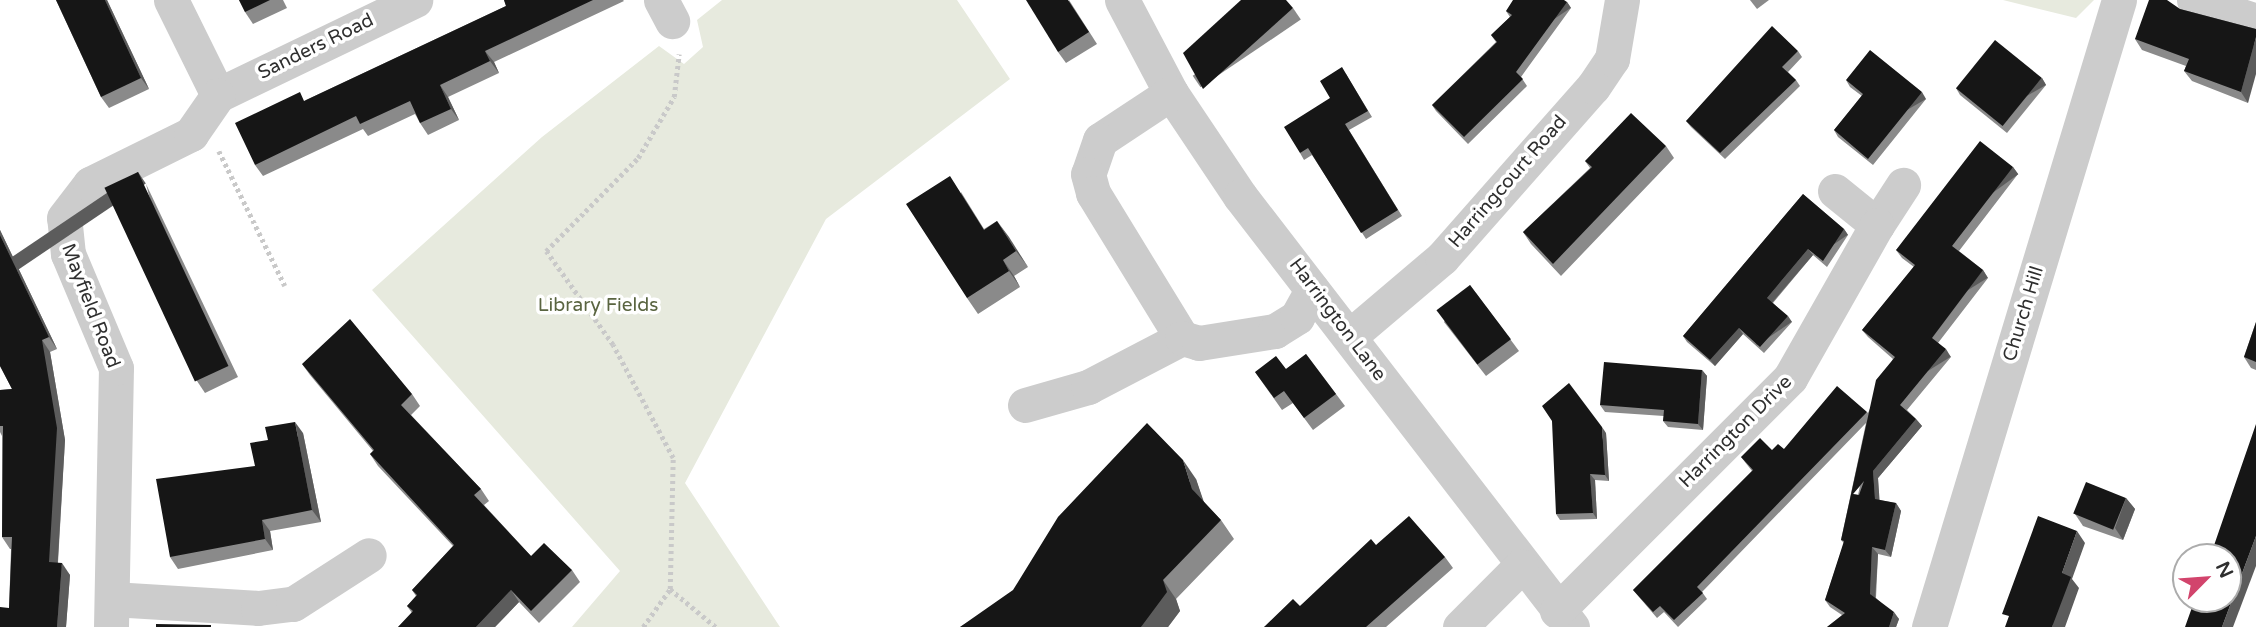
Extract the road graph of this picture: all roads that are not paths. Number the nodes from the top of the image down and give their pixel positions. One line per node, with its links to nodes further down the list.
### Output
1 (171, 0): 9 (street)
2 (415, 0): 9 (street, Sanders Road)
3 (1122, 0): 8 (street, Harrington Lane)
4 (1622, 0): 14 (street, Harringcourt Road)
5 (2119, 0): 22 (street, Church Hill)
6 (2194, 0): 7 (street)
7 (2256, 21)
8 (1171, 93): 13 (street, Harrington Lane); 15 (street)
9 (211, 107): 19 (street, Mayfield Road)
10 (1903, 185): 12 (street, Harrington Drive)
11 (1835, 191): 12 (street)
12 (1877, 225): 20 (street, Harrington Drive)
13 (1312, 290): 14 (street, Harrington Lane); 15 (street)
14 (1350, 336): 18 (street, Harrington Lane)
15 (1182, 338): 16 (street)
16 (1025, 405)
17 (369, 555): 19 (street, Mayfield Road)
18 (1521, 566): 20 (street, Harrington Lane); 21 (street)
19 (112, 613)
20 (1565, 619)
21 (1460, 627)
22 (1929, 627)

